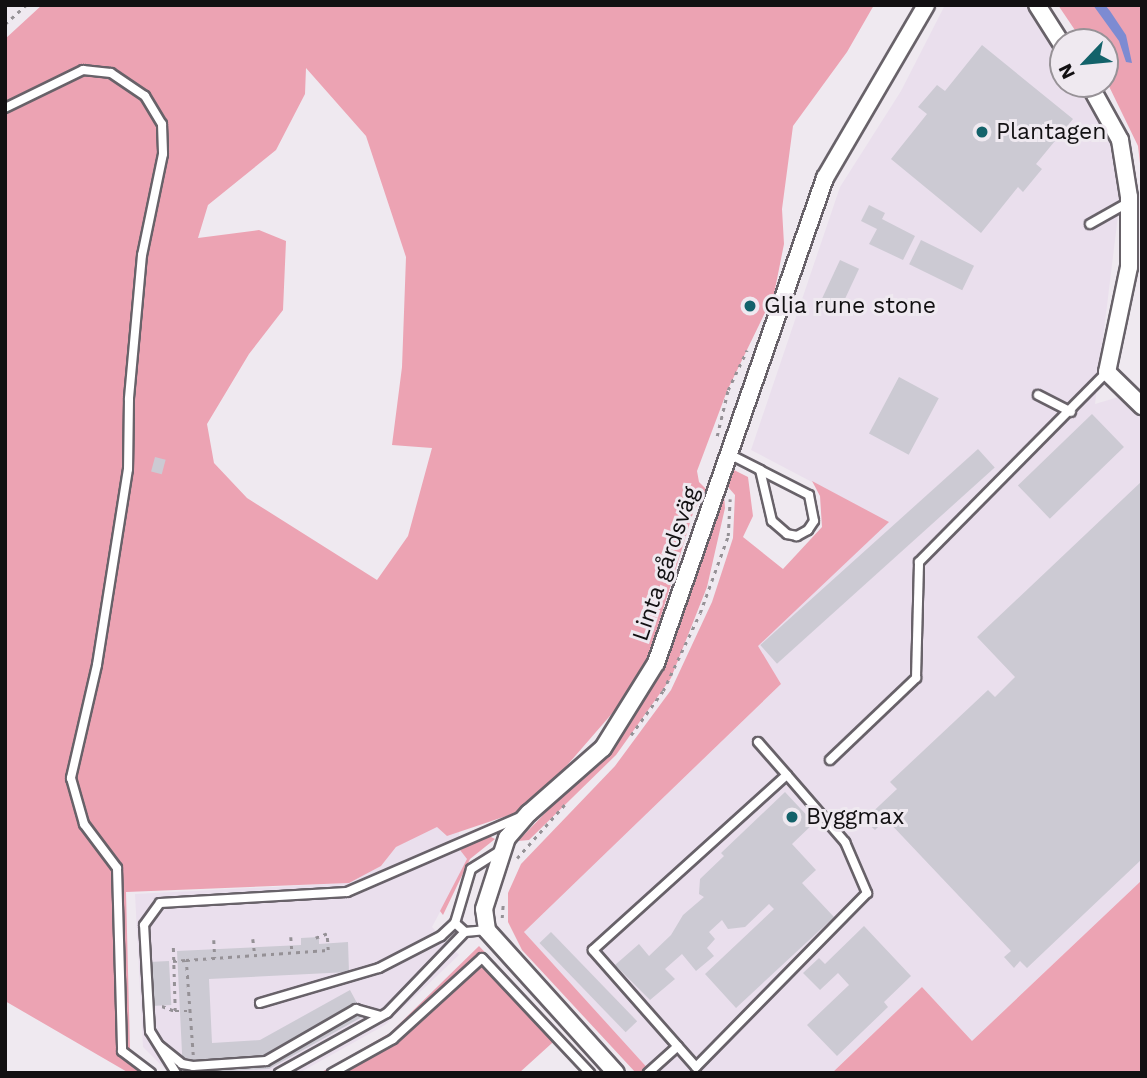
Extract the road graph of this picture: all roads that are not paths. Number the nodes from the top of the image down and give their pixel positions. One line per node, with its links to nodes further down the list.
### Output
1 (926, 5): 13 (street, Linta gårdsväg)
2 (1037, 5): 3 (street)
3 (1052, 28)
4 (1097, 98): 6 (street)
5 (5, 108): 27 (lane)
6 (1129, 202): 7 (lane); 8 (street)
7 (1090, 224)
8 (1135, 228): 9 (street)
9 (1107, 372): 11 (street); 12 (lane)
10 (1038, 395): 12 (lane)
11 (1142, 406)
12 (1071, 412): 16 (lane)
13 (729, 454): 14 (lane); 18 (street, Linta gårdsväg)
14 (760, 470): 14 (lane)
15 (758, 742): 17 (lane)
16 (830, 760)
17 (788, 775): 26 (lane); 26 (lane)
18 (529, 813): 19 (street, Linta gårdsväg); 25 (lane)
19 (501, 850): 20 (lane); 21 (street, Linta gårdsväg)
20 (455, 923): 22 (lane); 23 (lane)
21 (487, 930): 22 (lane); 32 (street)
22 (465, 932): 24 (lane)
23 (260, 1003)
24 (380, 1016): 25 (lane); 29 (lane)
25 (156, 1042): 28 (lane)
26 (678, 1046): 33 (lane)
27 (151, 1073)
28 (176, 1073)
29 (279, 1073)
30 (332, 1073): 31 (lane)
31 (590, 1073)
32 (616, 1073)
33 (649, 1073)

